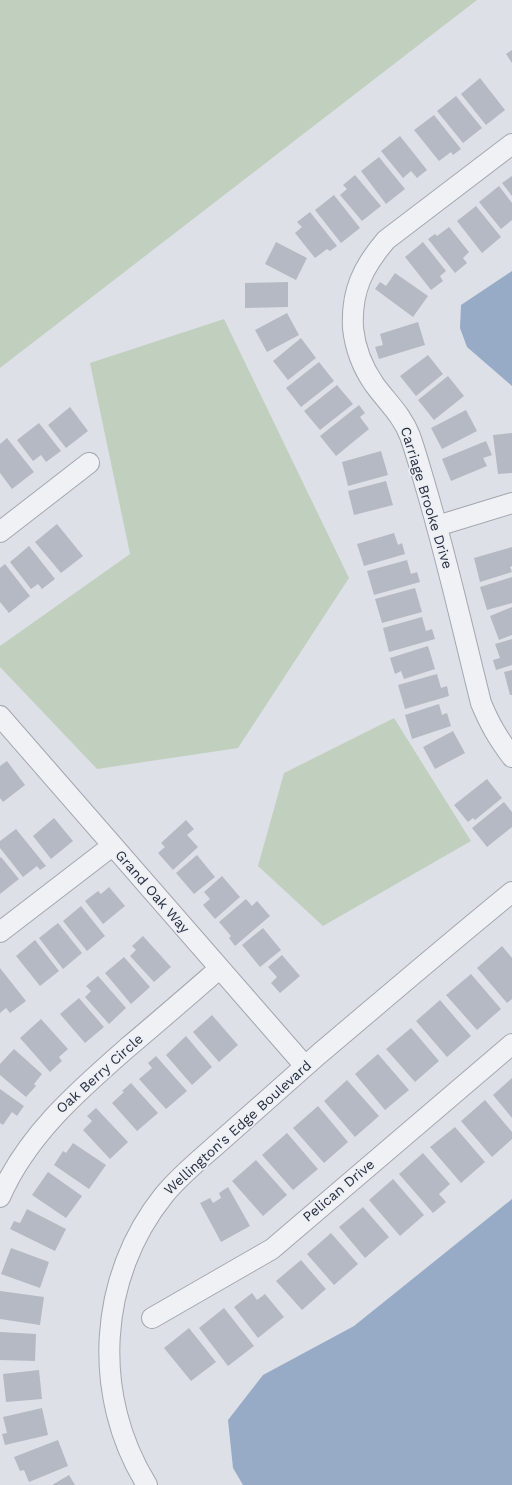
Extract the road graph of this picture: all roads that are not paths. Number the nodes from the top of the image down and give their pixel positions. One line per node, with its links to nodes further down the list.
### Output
1 (512, 144): 4 (street, Carriage Brooke Drive)
2 (89, 463): 5 (street)
3 (512, 503): 4 (street)
4 (437, 526): 7 (street, Carriage Brooke Drive)
5 (0, 532)
6 (3, 727): 8 (street, Grand Oak Way)
7 (512, 756)
8 (112, 846): 10 (street); 11 (street, Grand Oak Way)
9 (512, 892): 13 (street, Wellington's Edge Boulevard)
10 (0, 932)
11 (219, 968): 13 (street, Grand Oak Way); 14 (street, Oak Berry Circle)
12 (512, 1044): 15 (street, Pelican Drive)
13 (305, 1066): 16 (street, Wellington's Edge Boulevard)
14 (0, 1197)
15 (152, 1318)
16 (147, 1485)

